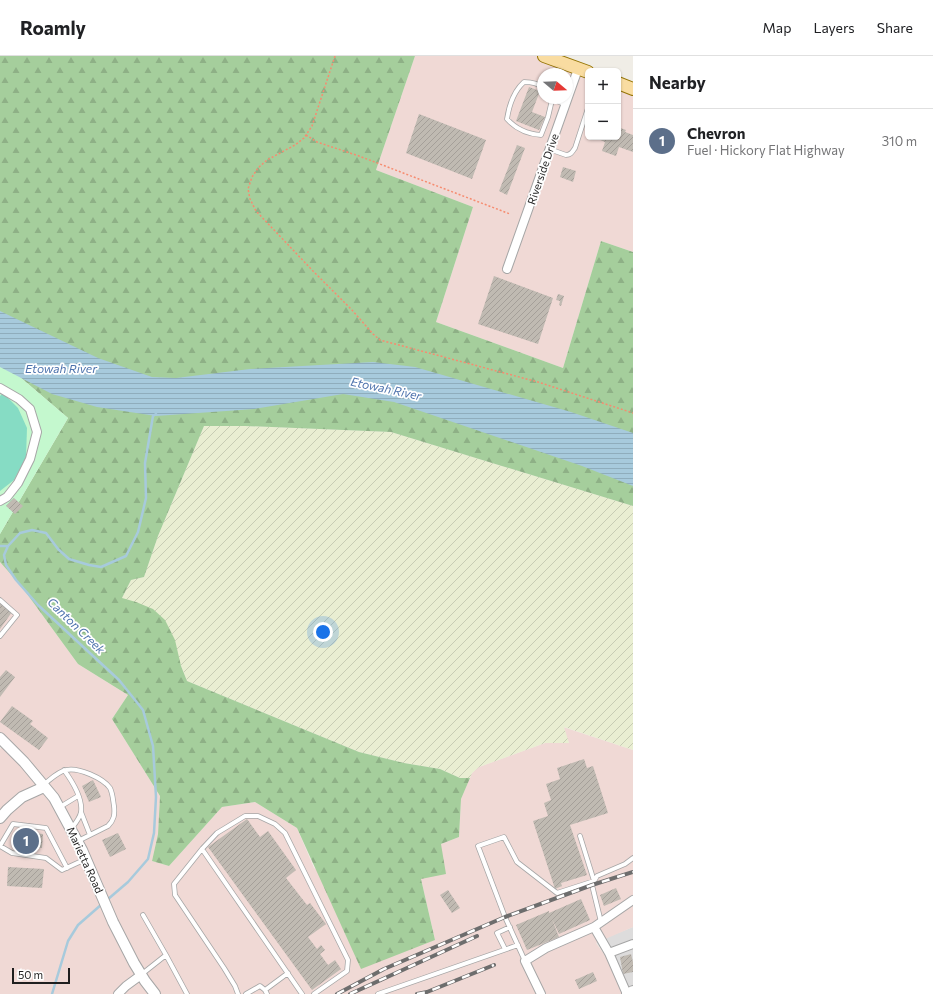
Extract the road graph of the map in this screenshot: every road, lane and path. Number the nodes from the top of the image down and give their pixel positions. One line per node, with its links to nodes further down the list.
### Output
1 (335, 56): 11 (path)
2 (544, 56): 3 (main road)
3 (583, 70): 7 (street, Riverside Drive)
4 (537, 84): 8 (lane)
5 (621, 84): 6 (main road)
6 (633, 89)
7 (573, 90)
8 (549, 104)
9 (566, 104): 12 (street, Riverside Drive)
10 (585, 117): 12 (lane)
11 (306, 135): 13 (path); 16 (path)
12 (550, 149): 14 (street, Riverside Drive)
13 (510, 214)
14 (507, 269)
15 (0, 388): 17 (street)
16 (633, 413)
17 (0, 501)
18 (0, 600): 19 (lane)
19 (0, 636)
20 (2, 741): 22 (street, Marietta Road)
21 (64, 770): 22 (lane); 23 (lane); 28 (lane)
22 (43, 786): 24 (street, Marietta Road); 26 (street)
23 (78, 796): 24 (lane); 25 (lane)
24 (59, 807): 27 (street, Marietta Road)
25 (81, 811): 27 (lane); 28 (lane)
26 (0, 818)
27 (71, 829): 30 (street, Marietta Road)
28 (90, 835): 30 (lane)
29 (580, 836): 35 (lane)
30 (78, 841): 33 (street, Marietta Road)
31 (202, 849): 46 (lane); 53 (lane); 56 (lane)
32 (633, 858): 35 (lane)
33 (86, 859): 34 (lane); 47 (street, Marietta Road)
34 (67, 868): 34 (lane)
35 (594, 881): 38 (lane); 39 (lane)
36 (633, 900): 38 (street)
37 (142, 915): 44 (lane)
38 (597, 924): 43 (street); 45 (street)
39 (510, 927): 40 (lane); 42 (lane)
40 (518, 944): 42 (lane); 45 (lane)
41 (633, 944): 43 (street)
42 (505, 949): 57 (lane)
43 (610, 953): 59 (street)
44 (166, 954): 47 (lane); 52 (lane)
45 (525, 961): 58 (street)
46 (288, 973): 48 (lane); 55 (lane)
47 (141, 975): 50 (street); 51 (street, Marietta Road)
48 (266, 992): 54 (lane)
49 (633, 992): 59 (street)
50 (118, 994)
51 (155, 994)
52 (187, 994)
53 (238, 994)
54 (246, 994)
55 (302, 994)
56 (314, 994)
57 (378, 994)
58 (540, 994)
59 (627, 994)

